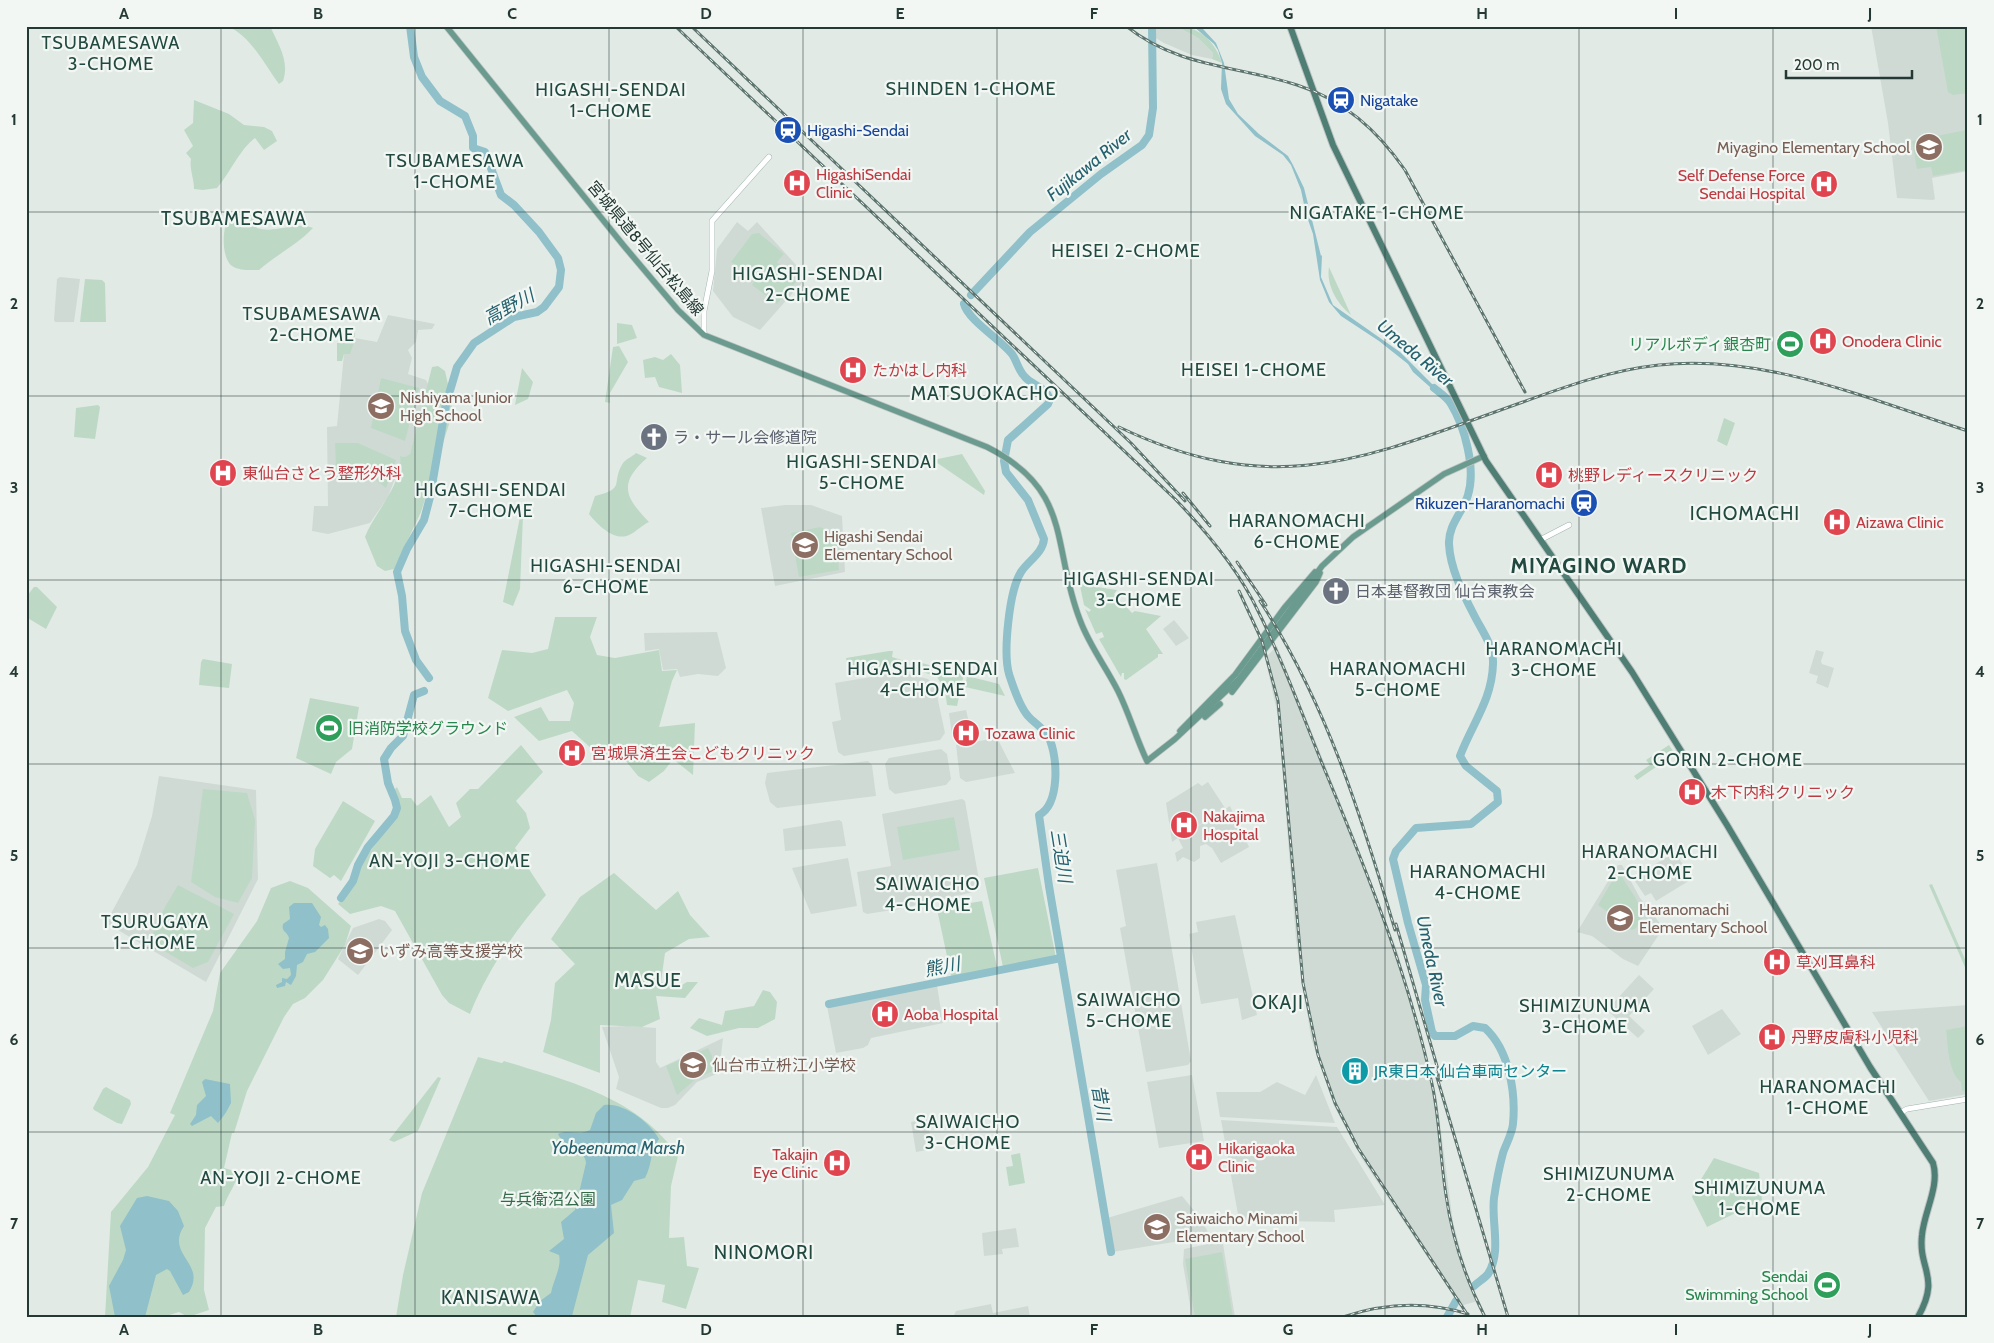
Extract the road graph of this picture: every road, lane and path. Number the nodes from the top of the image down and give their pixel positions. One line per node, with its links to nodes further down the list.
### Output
1 (446, 26): 4 (main road, 宮城県道8号仙台松島線)
2 (1290, 26): 5 (highway)
3 (769, 157): 4 (main road)
4 (704, 334): 8 (main road, 宮城県道8号仙台松島線)
5 (1484, 456): 7 (highway); 8 (main road, 宮城県道8号仙台松島線)
6 (1565, 527): 7 (main road)
7 (1540, 540): 11 (highway)
8 (1322, 566): 9 (main road)
9 (1206, 717)
10 (1968, 1099): 11 (main road)
11 (1900, 1113): 12 (highway)
12 (1918, 1317)

